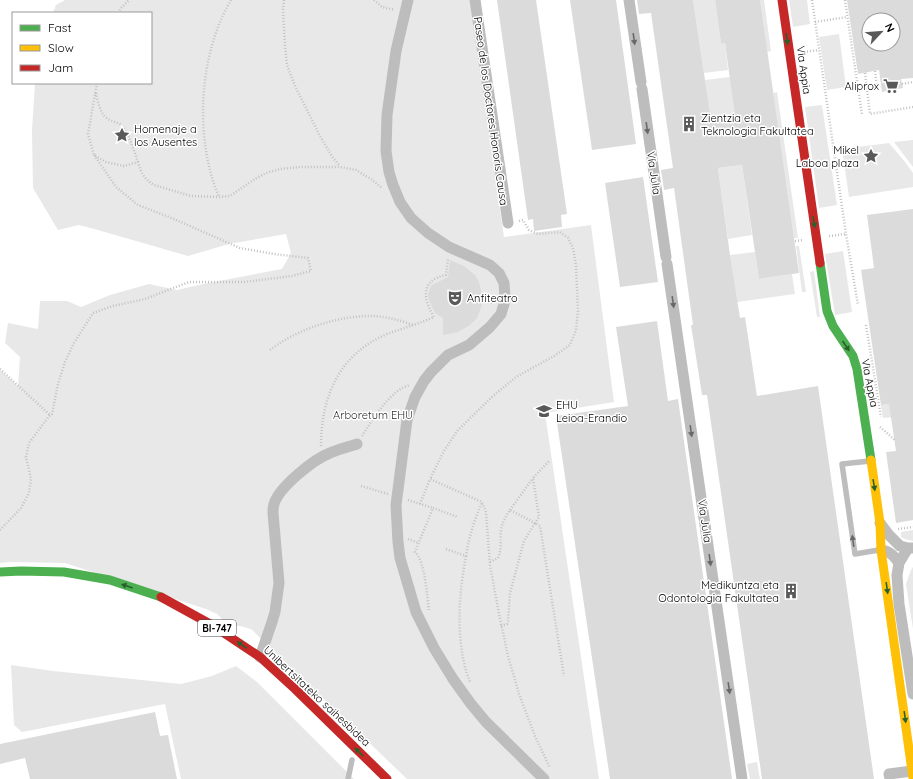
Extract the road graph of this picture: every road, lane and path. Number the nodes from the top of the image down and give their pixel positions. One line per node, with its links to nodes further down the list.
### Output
1 (129, 0): 11 (path)
2 (231, 0): 28 (path)
3 (284, 0): 26 (path)
4 (374, 0): 12 (path)
5 (408, 0): 12 (street)
6 (475, 0): 29 (street, Paseo de los Doctores Honoris Causa)
7 (629, 0): 79 (street, Vía Julia, one-way to 79)
8 (782, 0): 44 (street, Via Appia, one-way to 44)
9 (812, 0): 14 (path)
10 (844, 0): 13 (path)
11 (119, 12)
12 (406, 12): 30 (street)
13 (847, 17): 14 (path); 23 (path)
14 (815, 22): 31 (path)
15 (875, 71): 20 (path)
16 (865, 72): 22 (path)
17 (913, 82): 19 (path)
18 (97, 84): 21 (path)
19 (902, 84)
20 (881, 87)
21 (95, 91): 24 (path); 25 (path)
22 (913, 107)
23 (862, 115)
24 (94, 155): 25 (path); 37 (path)
25 (138, 162): 28 (path)
26 (340, 167): 27 (path); 28 (path)
27 (383, 189)
28 (219, 197)
29 (508, 223): 46 (path)
30 (449, 247): 32 (path); 36 (street)
31 (858, 304)
32 (413, 325): 34 (path); 42 (path)
33 (866, 325): 38 (path)
34 (270, 350)
35 (0, 370): 37 (path)
36 (424, 381): 41 (path); 76 (street)
37 (50, 415): 55 (path)
38 (880, 417)
39 (883, 430): 40 (path)
40 (895, 440)
41 (357, 444): 42 (street)
42 (320, 458): 69 (street)
43 (550, 460): 45 (path)
44 (870, 461): 53 (street, Via Appia, one-way to 53); 58 (lane, one-way to 44)
45 (533, 478): 49 (path); 51 (path)
46 (430, 479): 47 (path); 48 (path)
47 (482, 502): 59 (path); 60 (path)
48 (432, 508): 50 (path); 65 (path)
49 (510, 510): 52 (path); 60 (path)
50 (458, 517)
51 (539, 517): 52 (path); 54 (path)
52 (535, 523): 54 (path); 67 (path)
53 (880, 523): 56 (street); 58 (street, Via Appia)
54 (540, 526): 70 (path)
55 (0, 530)
56 (911, 548): 61 (street)
57 (446, 549): 59 (path)
58 (881, 550): 61 (street); 75 (street, Via Appia, one-way to 75)
59 (466, 556): 71 (path)
60 (490, 562): 67 (path)
61 (899, 563): 72 (street)
62 (0, 572): 69 (street, Unibertsitateko saihesbidea / BI-747, one-way to 62)
63 (0, 580): 64 (street)
64 (32, 580)
65 (429, 612)
66 (195, 626): 68 (street, BI-747)
67 (501, 626): 76 (path)
68 (221, 642)
69 (260, 657): 78 (street, Unibertsitateko saihesbidea / BI-747, one-way to 69)
70 (564, 676)
71 (472, 685)
72 (913, 694)
73 (350, 757): 74 (street, Unibertsitateko saihesbidea); 77 (lane)
74 (362, 770)
75 (912, 775): 80 (street)
76 (549, 776)
77 (348, 779)
78 (387, 779)
79 (742, 779)
80 (890, 779)

